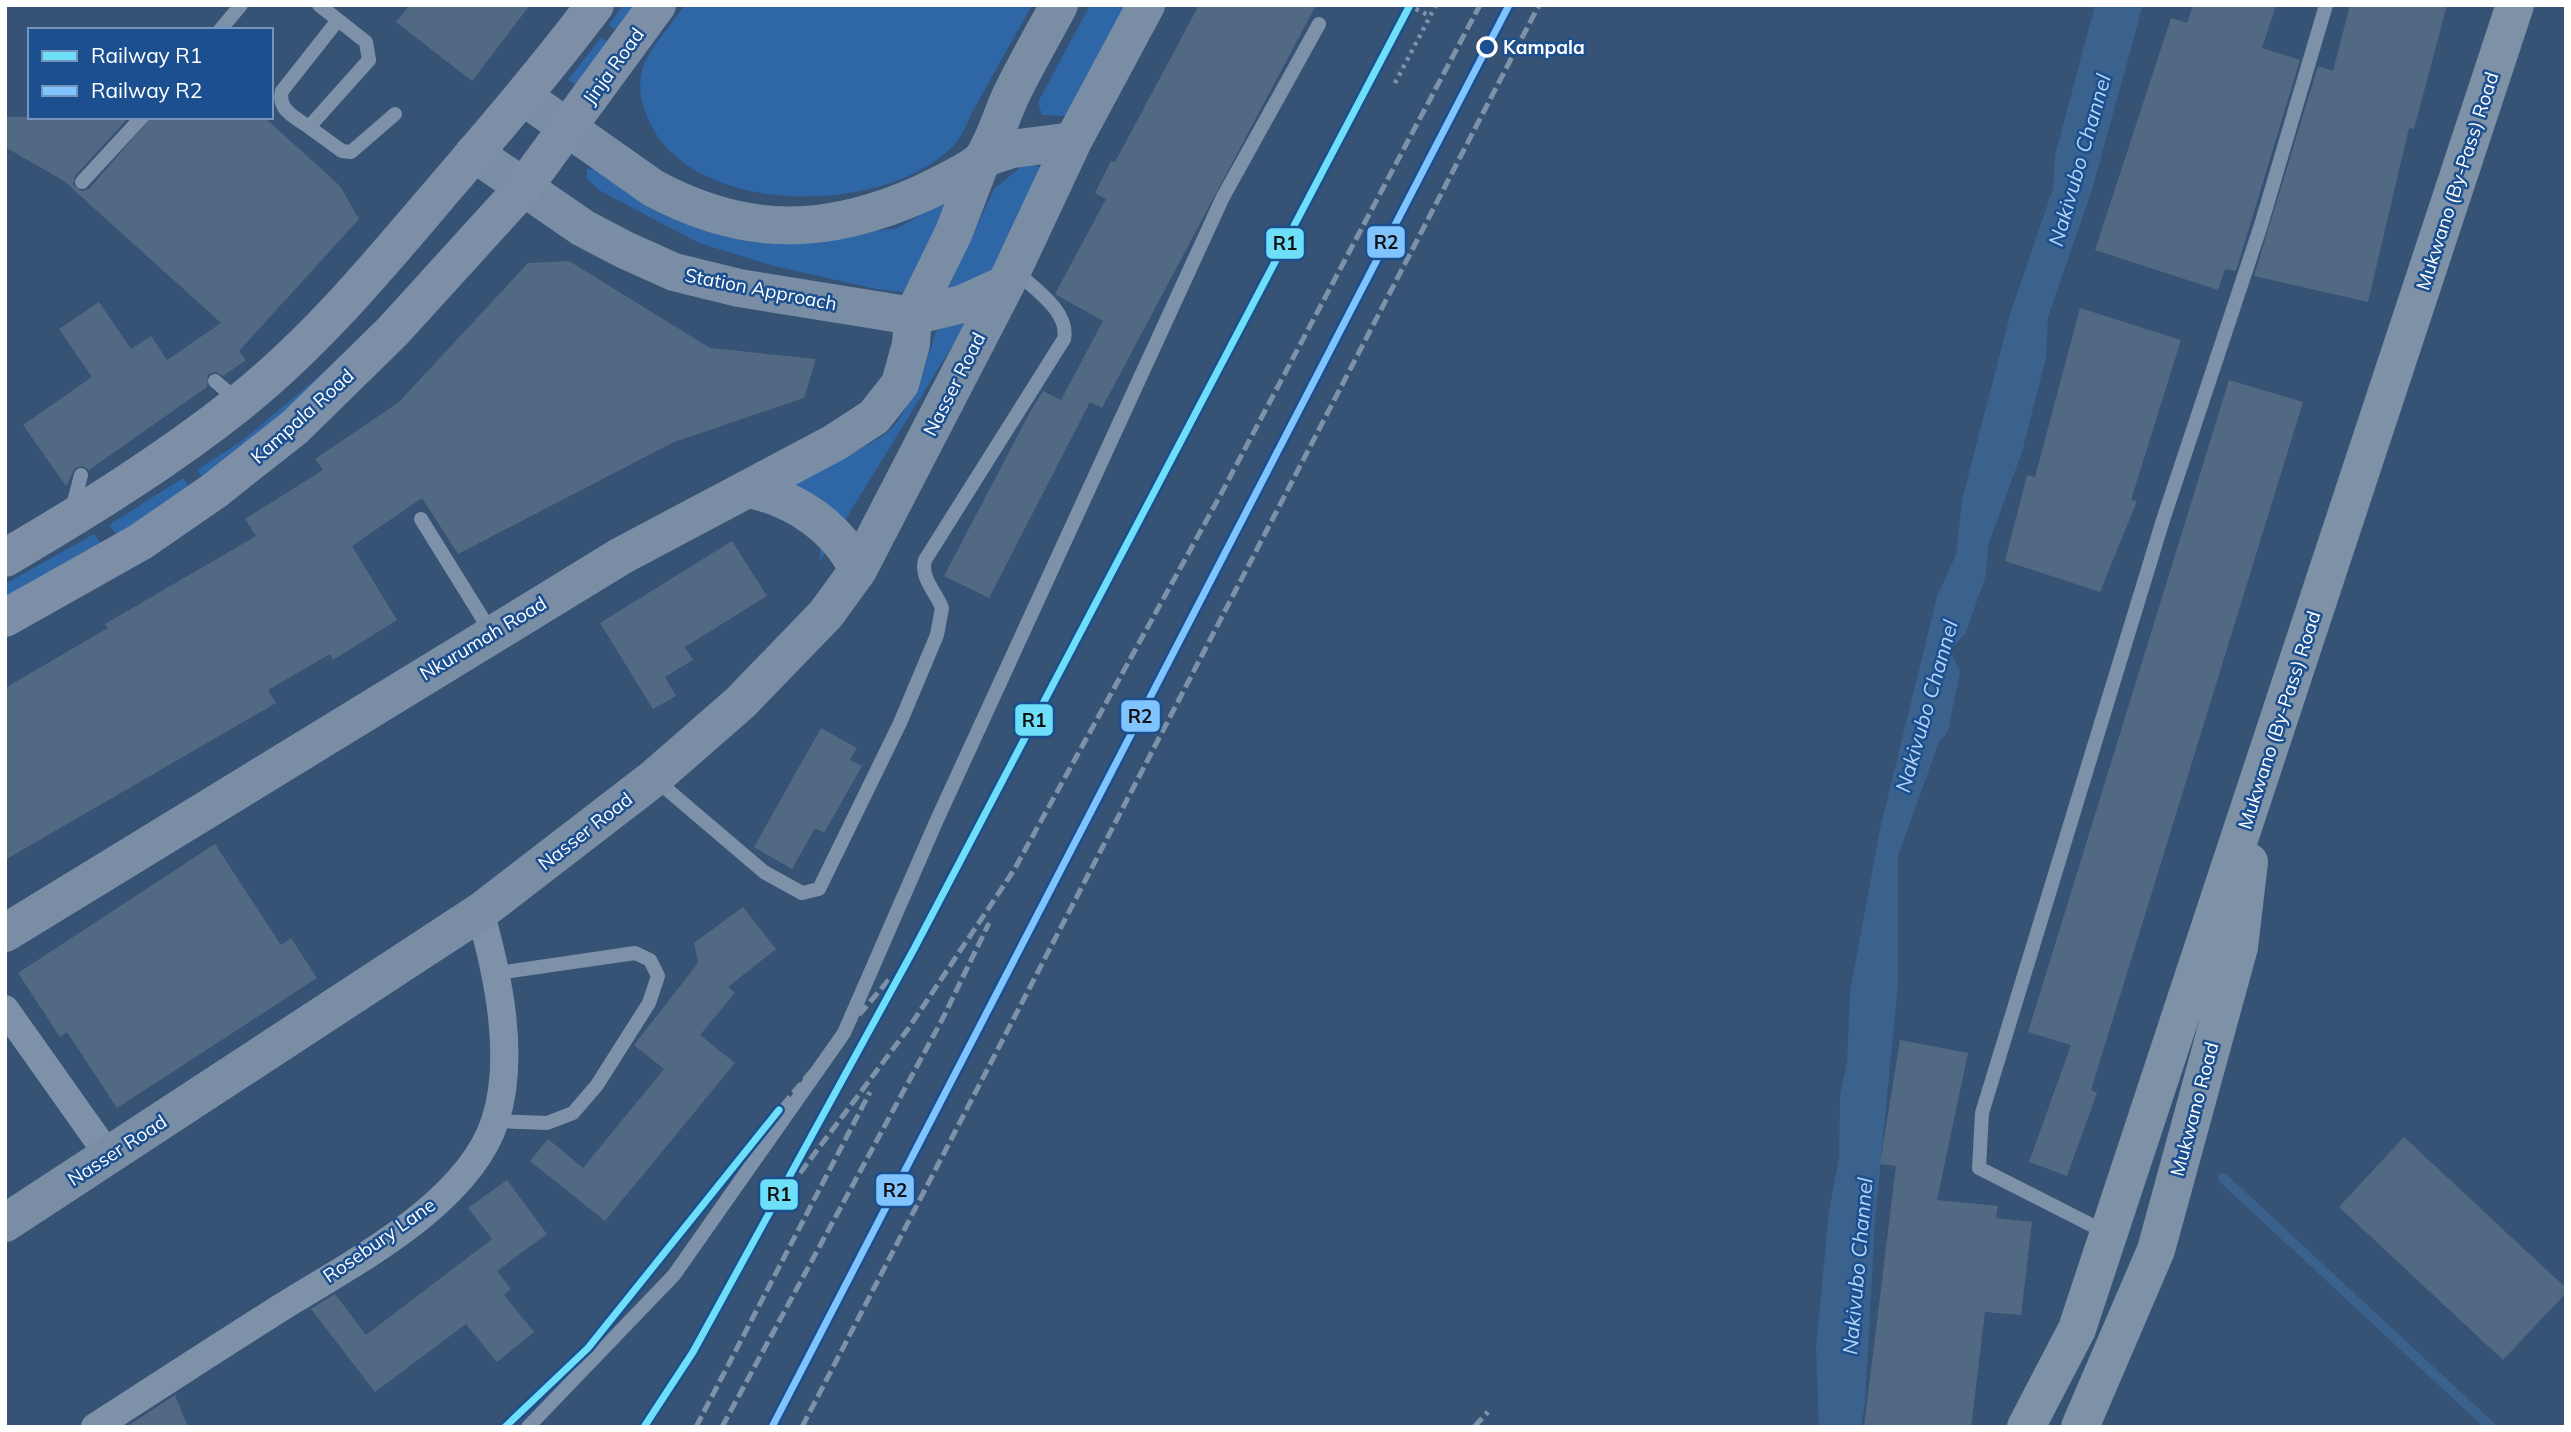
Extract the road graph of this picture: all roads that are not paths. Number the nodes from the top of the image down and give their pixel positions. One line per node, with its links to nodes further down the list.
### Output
1 (241, 5): 11 (lane)
2 (319, 5): 9 (lane)
3 (595, 5): 12 (main road)
4 (657, 5): 16 (main road, Jinja Road)
5 (1059, 5): 19 (street)
6 (1146, 5): 17 (street)
7 (2326, 5): 41 (lane)
8 (2515, 5): 32 (highway, Mukwano (By-Pass) Road)
9 (338, 20): 15 (lane); 15 (lane)
10 (1319, 24): 43 (lane)
11 (222, 28)
12 (524, 97): 16 (street); 18 (main road)
13 (395, 114): 15 (lane)
14 (140, 119): 20 (lane)
15 (309, 127)
16 (569, 128): 19 (street); 21 (main road, Jinja Road)
17 (1073, 141): 19 (street); 22 (street)
18 (474, 153): 21 (street, Station Approach); 27 (main road)
19 (982, 159): 23 (street)
20 (82, 182)
21 (523, 188): 23 (street, Station Approach); 30 (main road, Kampala Road)
22 (1009, 277): 23 (street, Station Approach); 29 (street, Nasser Road); 33 (lane)
23 (913, 316): 25 (street, Nkurumah Road)
24 (81, 475): 27 (lane)
25 (749, 489): 29 (street); 31 (street, Nkurumah Road)
26 (421, 519): 31 (lane)
27 (68, 521): 28 (main road)
28 (5, 558)
29 (858, 569): 33 (street, Nasser Road)
30 (5, 618)
31 (492, 633): 35 (street, Nkurumah Road)
32 (2260, 777): 41 (highway, Mukwano (By-Pass) Road); 45 (highway, Mukwano Road)
33 (654, 778): 34 (street, Nasser Road)
34 (480, 912): 36 (street, Rosebury Lane); 39 (street, Nasser Road)
35 (5, 933)
36 (498, 973): 38 (street, Rosebury Lane); 38 (lane)
37 (5, 1009): 39 (street)
38 (495, 1121): 42 (street, Rosebury Lane)
39 (110, 1156): 40 (street, Nasser Road)
40 (5, 1223)
41 (2109, 1234): 44 (highway, Mukwano (By-Pass) Road)
42 (95, 1427)
43 (528, 1427)
44 (2026, 1427)
45 (2080, 1427)

